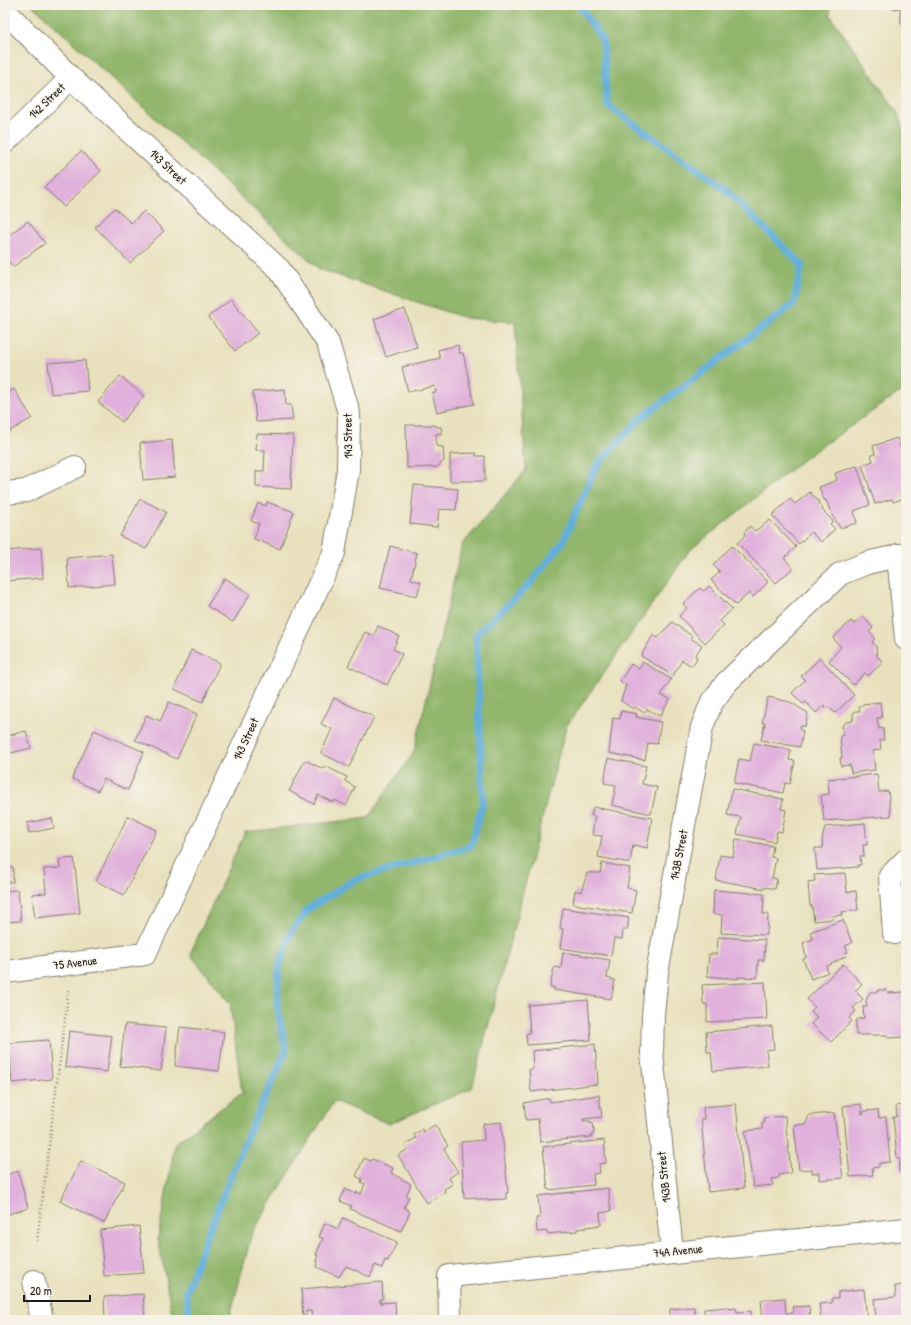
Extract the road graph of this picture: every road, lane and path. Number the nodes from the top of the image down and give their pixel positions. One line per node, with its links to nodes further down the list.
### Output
1 (5, 11): 2 (street, 143 Street)
2 (71, 78): 3 (street, 142 Street); 10 (street, 143 Street)
3 (5, 142)
4 (75, 467): 5 (street)
5 (5, 493)
6 (902, 554): 7 (street); 15 (street, 143B Street)
7 (906, 639)
8 (906, 860): 9 (street)
9 (894, 933)
10 (145, 954): 11 (street, 75 Avenue)
11 (5, 972)
12 (69, 986): 14 (path)
13 (906, 1229): 15 (street, 74A Avenue)
14 (37, 1241)
15 (672, 1252): 18 (street, 74A Avenue)
16 (34, 1282): 17 (street)
17 (42, 1320)
18 (450, 1320)

